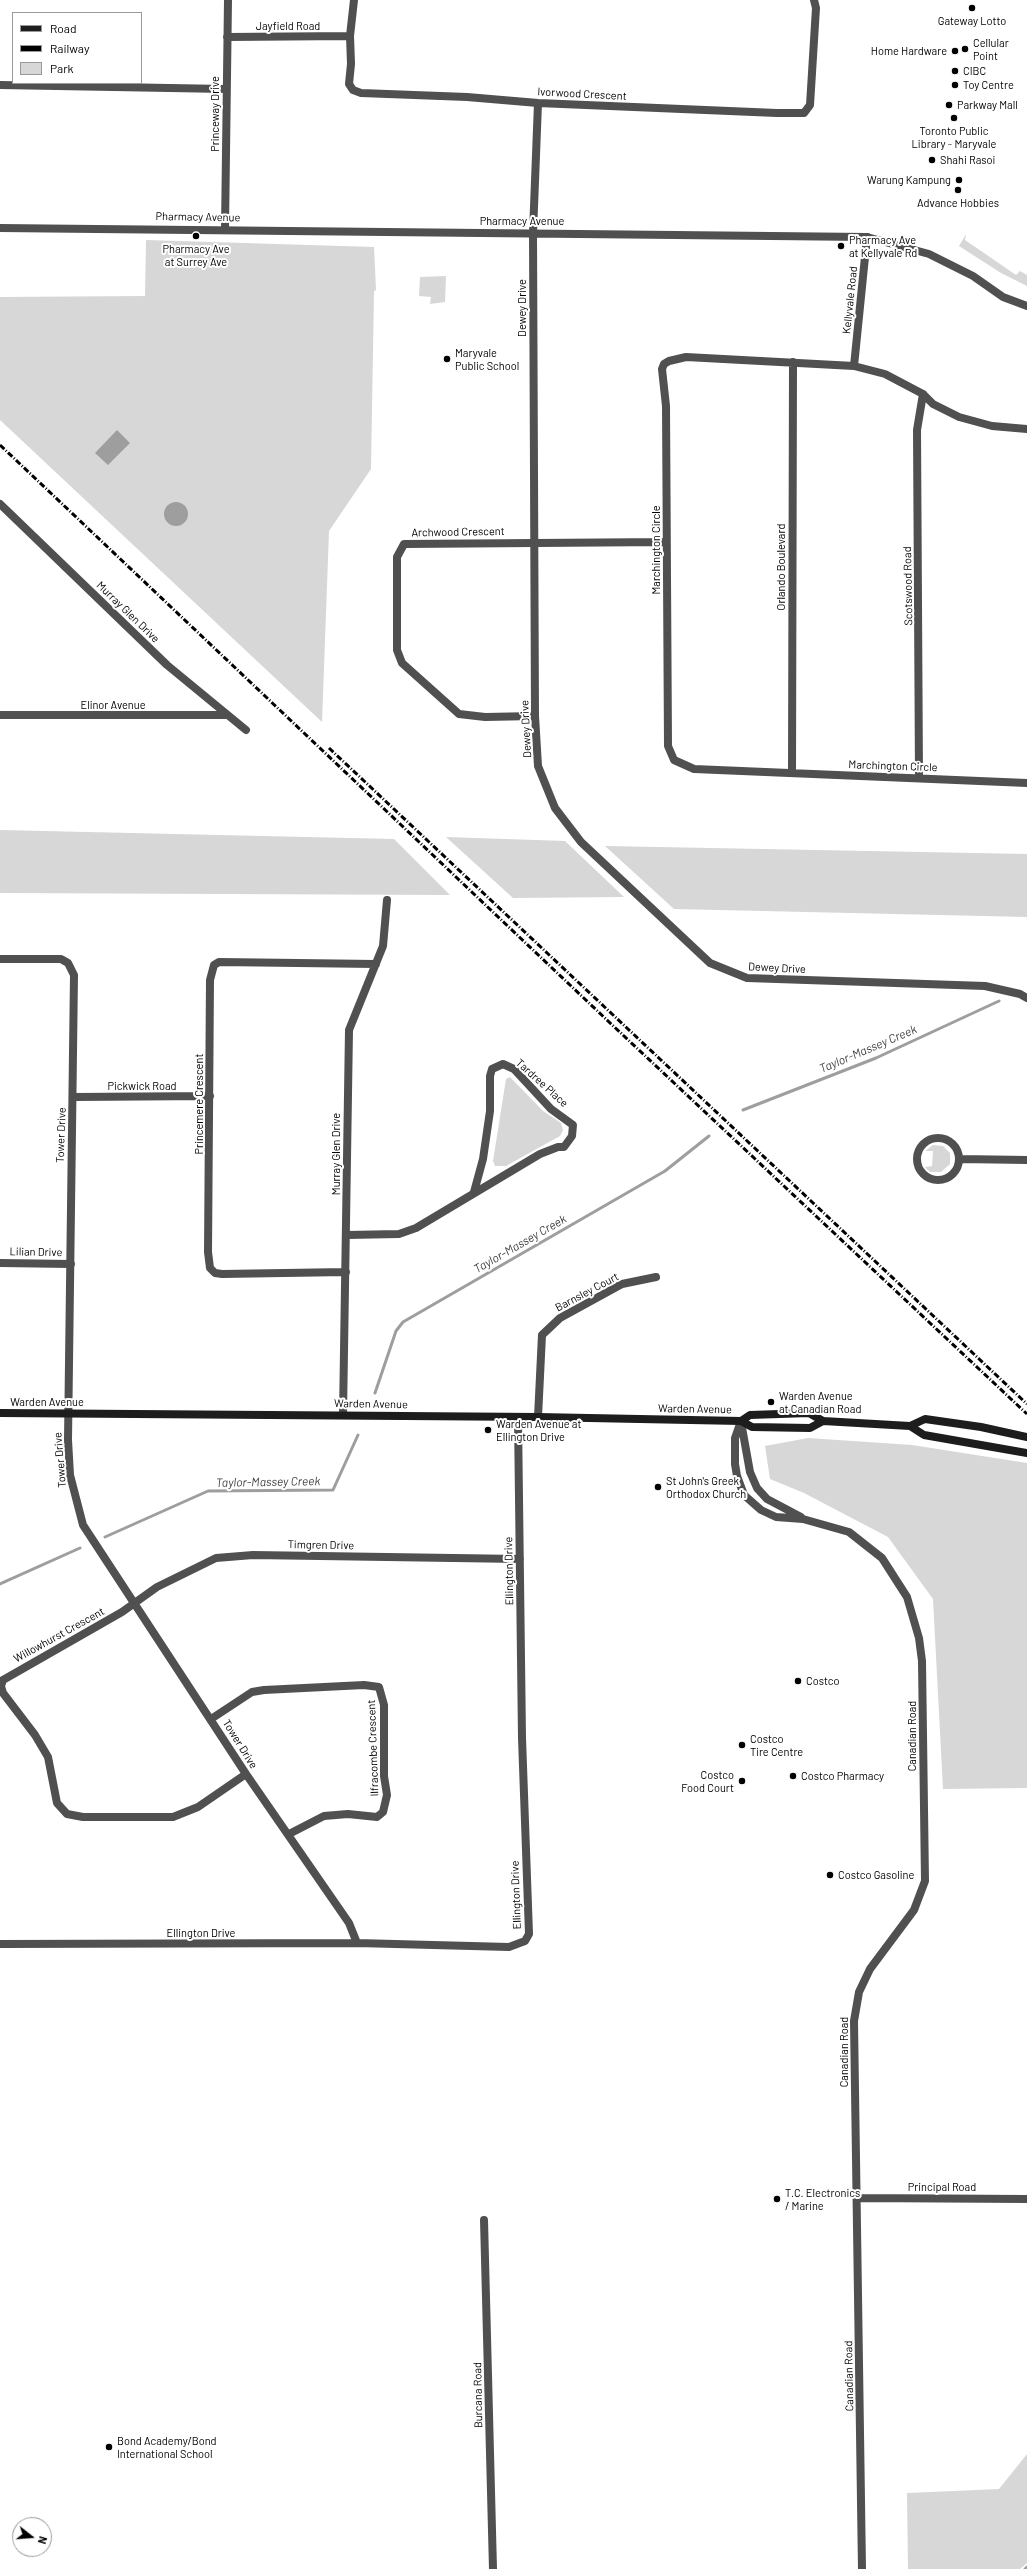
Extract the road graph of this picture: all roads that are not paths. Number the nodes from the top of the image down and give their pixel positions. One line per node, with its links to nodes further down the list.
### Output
1 (228, 0): 5 (street, Princeway Drive)
2 (354, 0): 4 (street)
3 (814, 0): 8 (street, Ivorwood Crescent)
4 (350, 36): 5 (street, Jayfield Road); 8 (street, Ivorwood Crescent)
5 (227, 37): 7 (street, Princeway Drive)
6 (0, 86): 7 (street)
7 (226, 89): 10 (street, Princeway Drive)
8 (538, 103): 11 (street, Dewey Drive)
9 (0, 228): 10 (street, Pharmacy Avenue)
10 (225, 229): 11 (street, Pharmacy Avenue)
11 (533, 233): 12 (street, Pharmacy Avenue); 20 (street, Dewey Drive)
12 (867, 237): 13 (street, Pharmacy Avenue); 15 (street, Kellyvale Road)
13 (1027, 306)
14 (793, 362): 15 (street, Marchington Circle); 21 (street, Marchington Circle); 26 (street, Orlando Boulevard)
15 (854, 366): 16 (street, Marchington Circle)
16 (923, 394): 17 (street, Marchington Circle); 27 (street, Scotswood Road)
17 (1027, 429)
18 (0, 504): 19 (street, Murray Glen Drive)
19 (4, 512): 23 (street, Murray Glen Drive)
20 (535, 541): 21 (street, Archwood Crescent); 24 (street, Dewey Drive); 24 (street, Archwood Crescent)
21 (666, 542): 26 (street, Marchington Circle)
22 (0, 715): 23 (street, Elinor Avenue)
23 (225, 715): 25 (street, Murray Glen Drive)
24 (535, 716): 32 (street, Dewey Drive)
25 (246, 730)
26 (792, 773): 27 (street, Marchington Circle)
27 (919, 777): 28 (street, Marchington Circle)
28 (1027, 783)
29 (387, 900): 31 (street, Murray Glen Drive)
30 (0, 960): 34 (street, Tower Drive)
31 (376, 964): 33 (street, Princemere Crescent); 38 (street, Murray Glen Drive)
32 (1027, 998)
33 (210, 1096): 34 (street, Pickwick Road); 41 (street, Princemere Crescent)
34 (74, 1097): 40 (street, Tower Drive)
35 (960, 1159): 35 (street); 36 (street)
36 (1027, 1160)
37 (474, 1192): 37 (street, Tardree Place); 38 (street, Tardree Place)
38 (347, 1235): 41 (street, Murray Glen Drive)
39 (0, 1263): 40 (street, Lilian Drive)
40 (71, 1264): 43 (street, Tower Drive)
41 (346, 1272): 45 (street, Murray Glen Drive)
42 (656, 1277): 46 (street, Barnsley Court)
43 (70, 1412): 44 (main road, Warden Avenue); 45 (main road, Warden Avenue); 55 (street, Tower Drive)
44 (0, 1413)
45 (343, 1414): 47 (main road, Warden Avenue)
46 (538, 1417): 47 (main road, Warden Avenue); 48 (main road, Warden Avenue)
47 (518, 1418): 54 (street, Ellington Drive)
48 (741, 1421): 49 (main road, Warden Avenue); 49 (main road, Warden Avenue); 53 (street, Canadian Road); 53 (street, Canadian Road)
49 (822, 1421): 50 (main road, Warden Avenue)
50 (910, 1426): 51 (main road, Warden Avenue); 52 (main road, Warden Avenue)
51 (1027, 1437)
52 (1027, 1453)
53 (803, 1519): 61 (street, Canadian Road)
54 (520, 1559): 55 (street, Timgren Drive); 59 (street, Ellington Drive)
55 (133, 1604): 56 (street, Tower Drive); 57 (street, Willowhurst Crescent)
56 (211, 1719): 57 (street, Tower Drive); 58 (street, Ilfracombe Crescent)
57 (246, 1774): 58 (street, Tower Drive)
58 (289, 1834): 59 (street, Tower Drive)
59 (357, 1943): 60 (street, Ellington Drive)
60 (0, 1944)
61 (857, 2198): 62 (street, Principal Road); 65 (street, Canadian Road)
62 (1027, 2199)
63 (484, 2220): 64 (street, Burcana Road)
64 (493, 2569)
65 (862, 2569)

